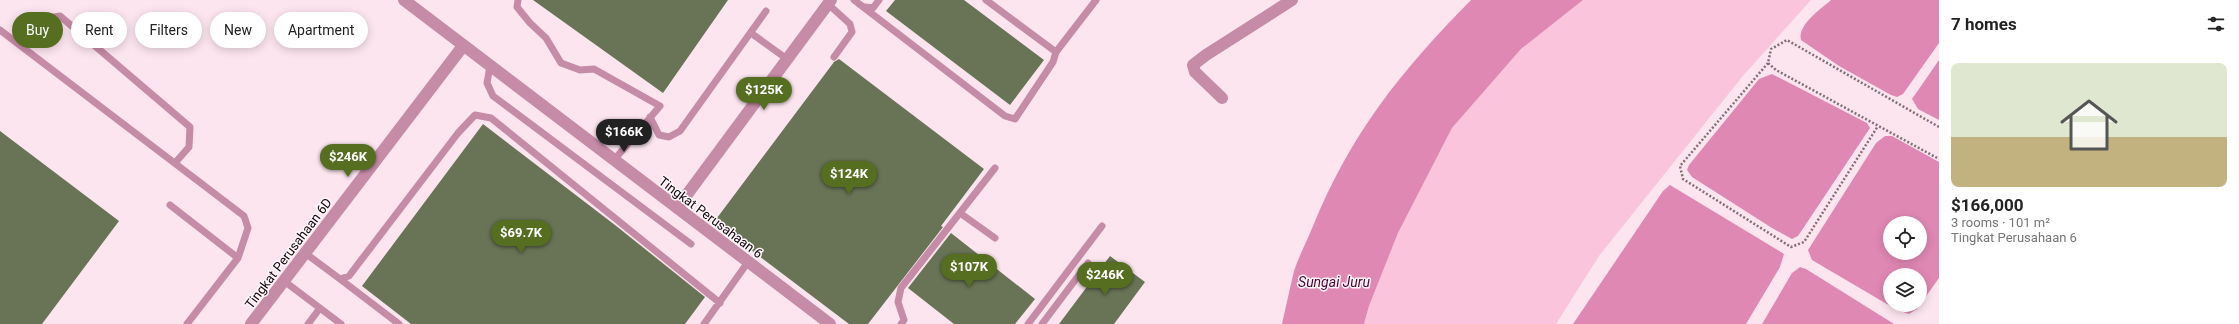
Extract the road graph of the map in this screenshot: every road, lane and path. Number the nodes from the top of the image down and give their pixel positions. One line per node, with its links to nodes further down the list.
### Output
1 (404, 0): 15 (street, Tingkat Perusahaan 6)
2 (518, 0): 23 (lane)
3 (854, 0): 9 (lane)
4 (879, 0): 9 (lane)
5 (986, 0): 17 (lane)
6 (1096, 0): 17 (lane)
7 (1292, 0): 22 (street)
8 (829, 2): 18 (lane); 19 (street)
9 (862, 6): 17 (lane)
10 (766, 11): 13 (lane)
11 (63, 19): 28 (lane)
12 (0, 30): 14 (lane)
13 (751, 33): 19 (lane); 23 (lane)
14 (12, 39)
15 (463, 46): 21 (street, Tingkat Perusahaan 6); 36 (street, Tingkat Perusahaan 6D)
16 (24, 48): 28 (lane)
17 (1056, 52)
18 (834, 58)
19 (787, 60): 31 (street)
20 (1768, 63): 24 (path); 24 (path); 25 (path)
21 (490, 66): 27 (street, Tingkat Perusahaan 6); 35 (lane)
22 (1222, 98)
23 (650, 117): 27 (lane)
24 (1878, 126): 26 (path)
25 (1939, 127)
26 (1939, 159)
27 (614, 160): 31 (street, Tingkat Perusahaan 6)
28 (175, 164): 37 (lane)
29 (995, 168): 32 (lane)
30 (170, 205): 37 (lane)
31 (677, 208): 38 (street, Tingkat Perusahaan 6)
32 (960, 212): 34 (lane); 44 (lane)
33 (1102, 226): 52 (lane)
34 (995, 238)
35 (691, 244)
36 (305, 253): 40 (lane); 41 (street, Tingkat Perusahaan 6D)
37 (238, 258): 45 (lane)
38 (748, 262): 42 (lane); 51 (street, Tingkat Perusahaan 6)
39 (1088, 264): 53 (lane)
40 (340, 279): 42 (lane); 49 (lane)
41 (284, 281): 43 (lane); 46 (street, Tingkat Perusahaan 6D)
42 (720, 303): 50 (lane)
43 (320, 308): 47 (lane); 48 (lane)
44 (905, 323)
45 (187, 324)
46 (251, 324)
47 (308, 324)
48 (341, 324)
49 (399, 324)
50 (704, 324)
51 (830, 324)
52 (1028, 324)
53 (1042, 324)

